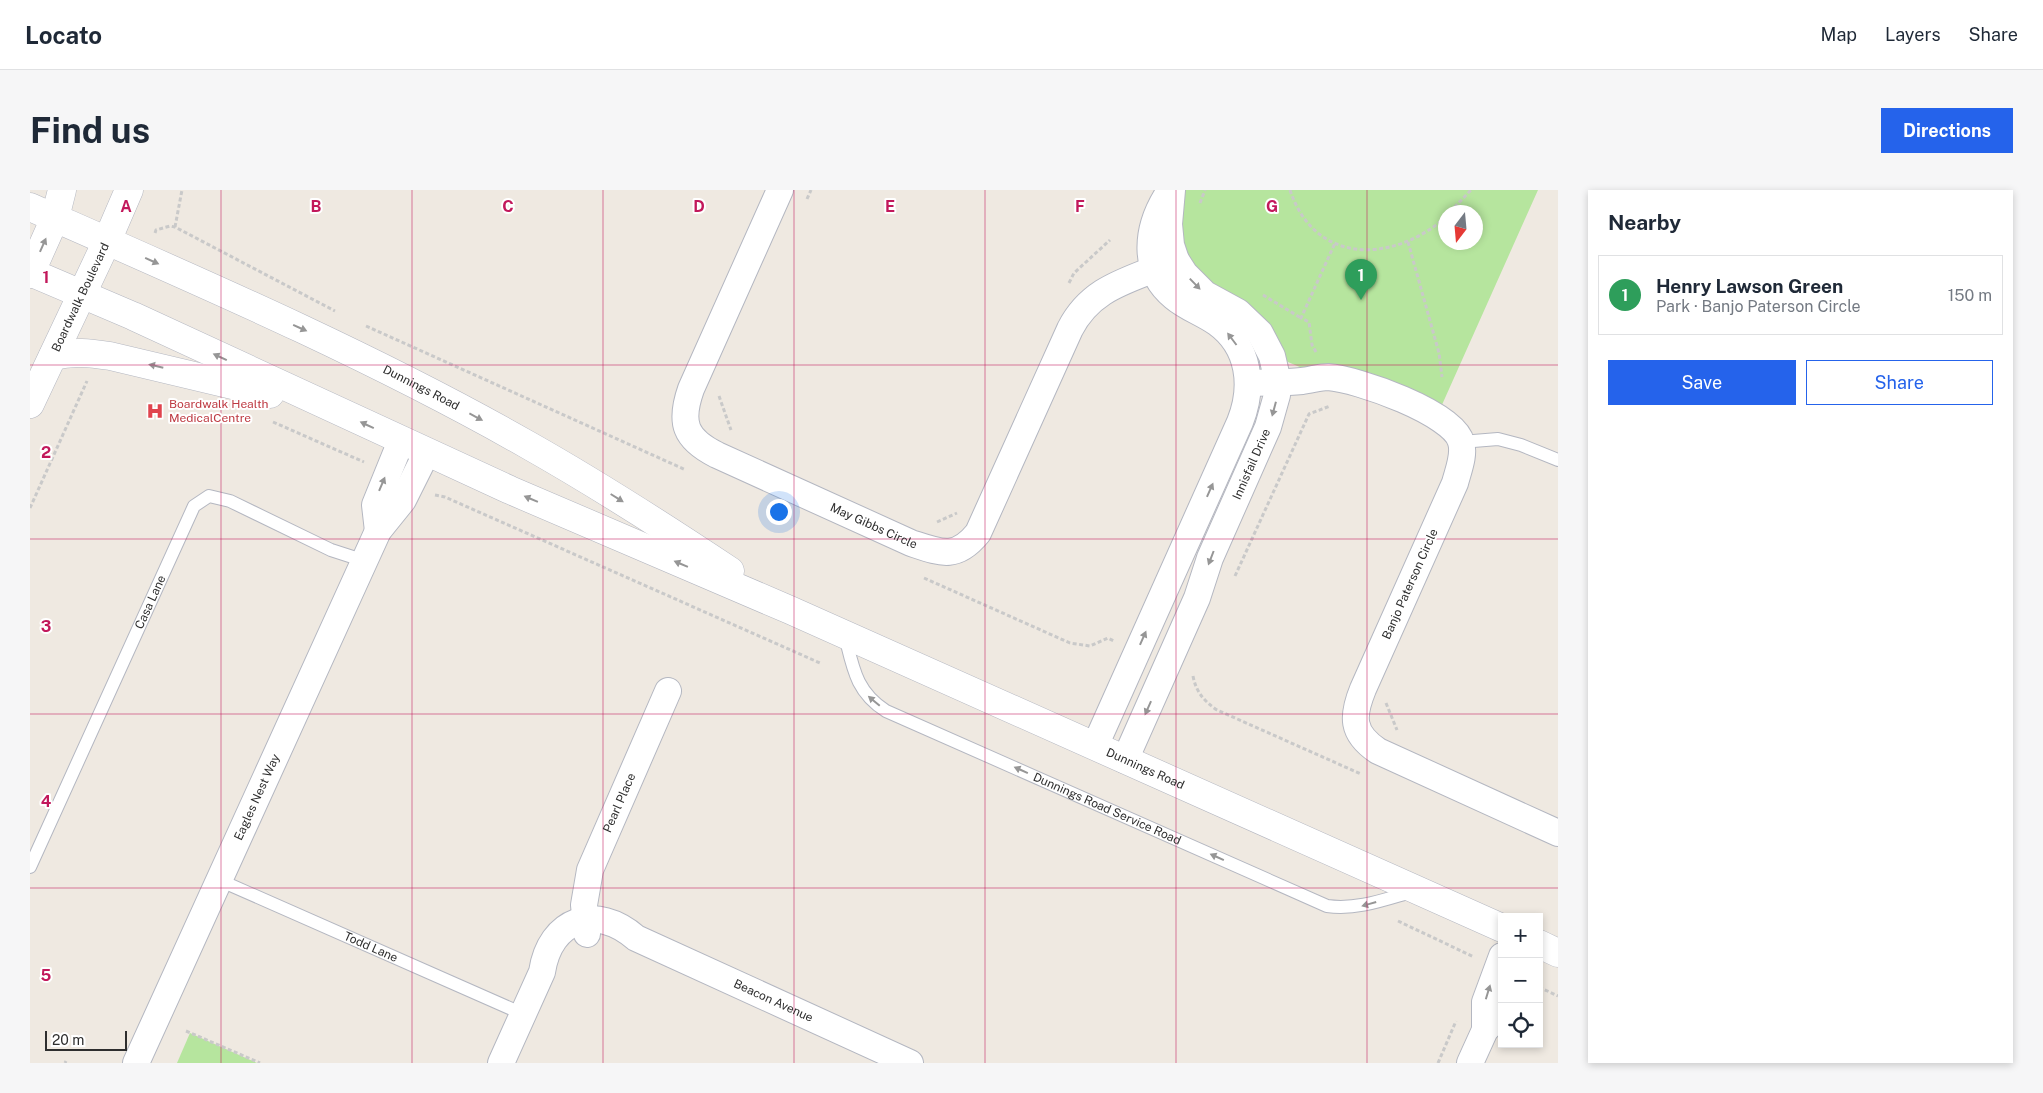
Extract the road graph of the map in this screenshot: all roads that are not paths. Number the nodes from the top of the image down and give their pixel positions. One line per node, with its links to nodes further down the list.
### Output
1 (62, 190): 6 (street)
2 (129, 190): 7 (street, Boardwalk Boulevard)
3 (780, 190): 8 (street, May Gibbs Circle)
4 (1171, 190): 8 (street, Innisfail Drive)
5 (30, 207): 6 (street, Dunnings Road)
6 (55, 218): 7 (street, Dunnings Road); 9 (street, one-way to 6)
7 (108, 241): 10 (street, Boardwalk Boulevard); 22 (street, Dunnings Road, one-way to 22)
8 (1165, 265): 12 (street, Innisfail Drive, one-way to 8); 13 (street, Innisfail Drive, one-way to 13)
9 (30, 272): 10 (street, Dunnings Road)
10 (81, 294): 11 (street, Boardwalk Boulevard); 15 (street, Dunnings Road, one-way to 10)
11 (53, 356): 14 (street, Boardwalk Boulevard); 15 (street, one-way to 11)
12 (1249, 382): 13 (street); 25 (street, Innisfail Drive, one-way to 12)
13 (1278, 382): 17 (street); 26 (street, Innisfail Drive, one-way to 26)
14 (30, 404)
15 (339, 412): 16 (street, Dunnings Road, one-way to 15)
16 (401, 440): 18 (street, Dunnings Road); 20 (street, Eagles Nest Way, one-way to 16)
17 (1461, 442): 19 (lane); 27 (street, Banjo Paterson Circle)
18 (427, 452): 20 (street, Eagles Nest Way); 22 (street, Dunnings Road, one-way to 18)
19 (1558, 460)
20 (378, 531): 21 (street, Eagles Nest Way)
21 (364, 561): 28 (lane, Casa Lane); 29 (street, Eagles Nest Way)
22 (790, 610): 23 (street, Dunnings Road)
23 (845, 636): 25 (street, Dunnings Road); 30 (lane, Dunnings Road Service Road, one-way to 23)
24 (668, 691): 31 (street, Pearl Place)
25 (1095, 746): 26 (street, Dunnings Road)
26 (1125, 760): 30 (street, Dunnings Road)
27 (1558, 833)
28 (30, 867)
29 (219, 880): 36 (lane, Todd Lane); 38 (street, Eagles Nest Way)
30 (1416, 890): 32 (street, Dunnings Road)
31 (587, 926): 36 (street); 40 (street, Beacon Avenue)
32 (1498, 926)
33 (1543, 946): 34 (street)
34 (1558, 953)
35 (1498, 965): 37 (street, one-way to 35)
36 (523, 1014): 39 (street)
37 (1493, 1022): 41 (street)
38 (136, 1063)
39 (501, 1063)
40 (910, 1063)
41 (1470, 1063)

